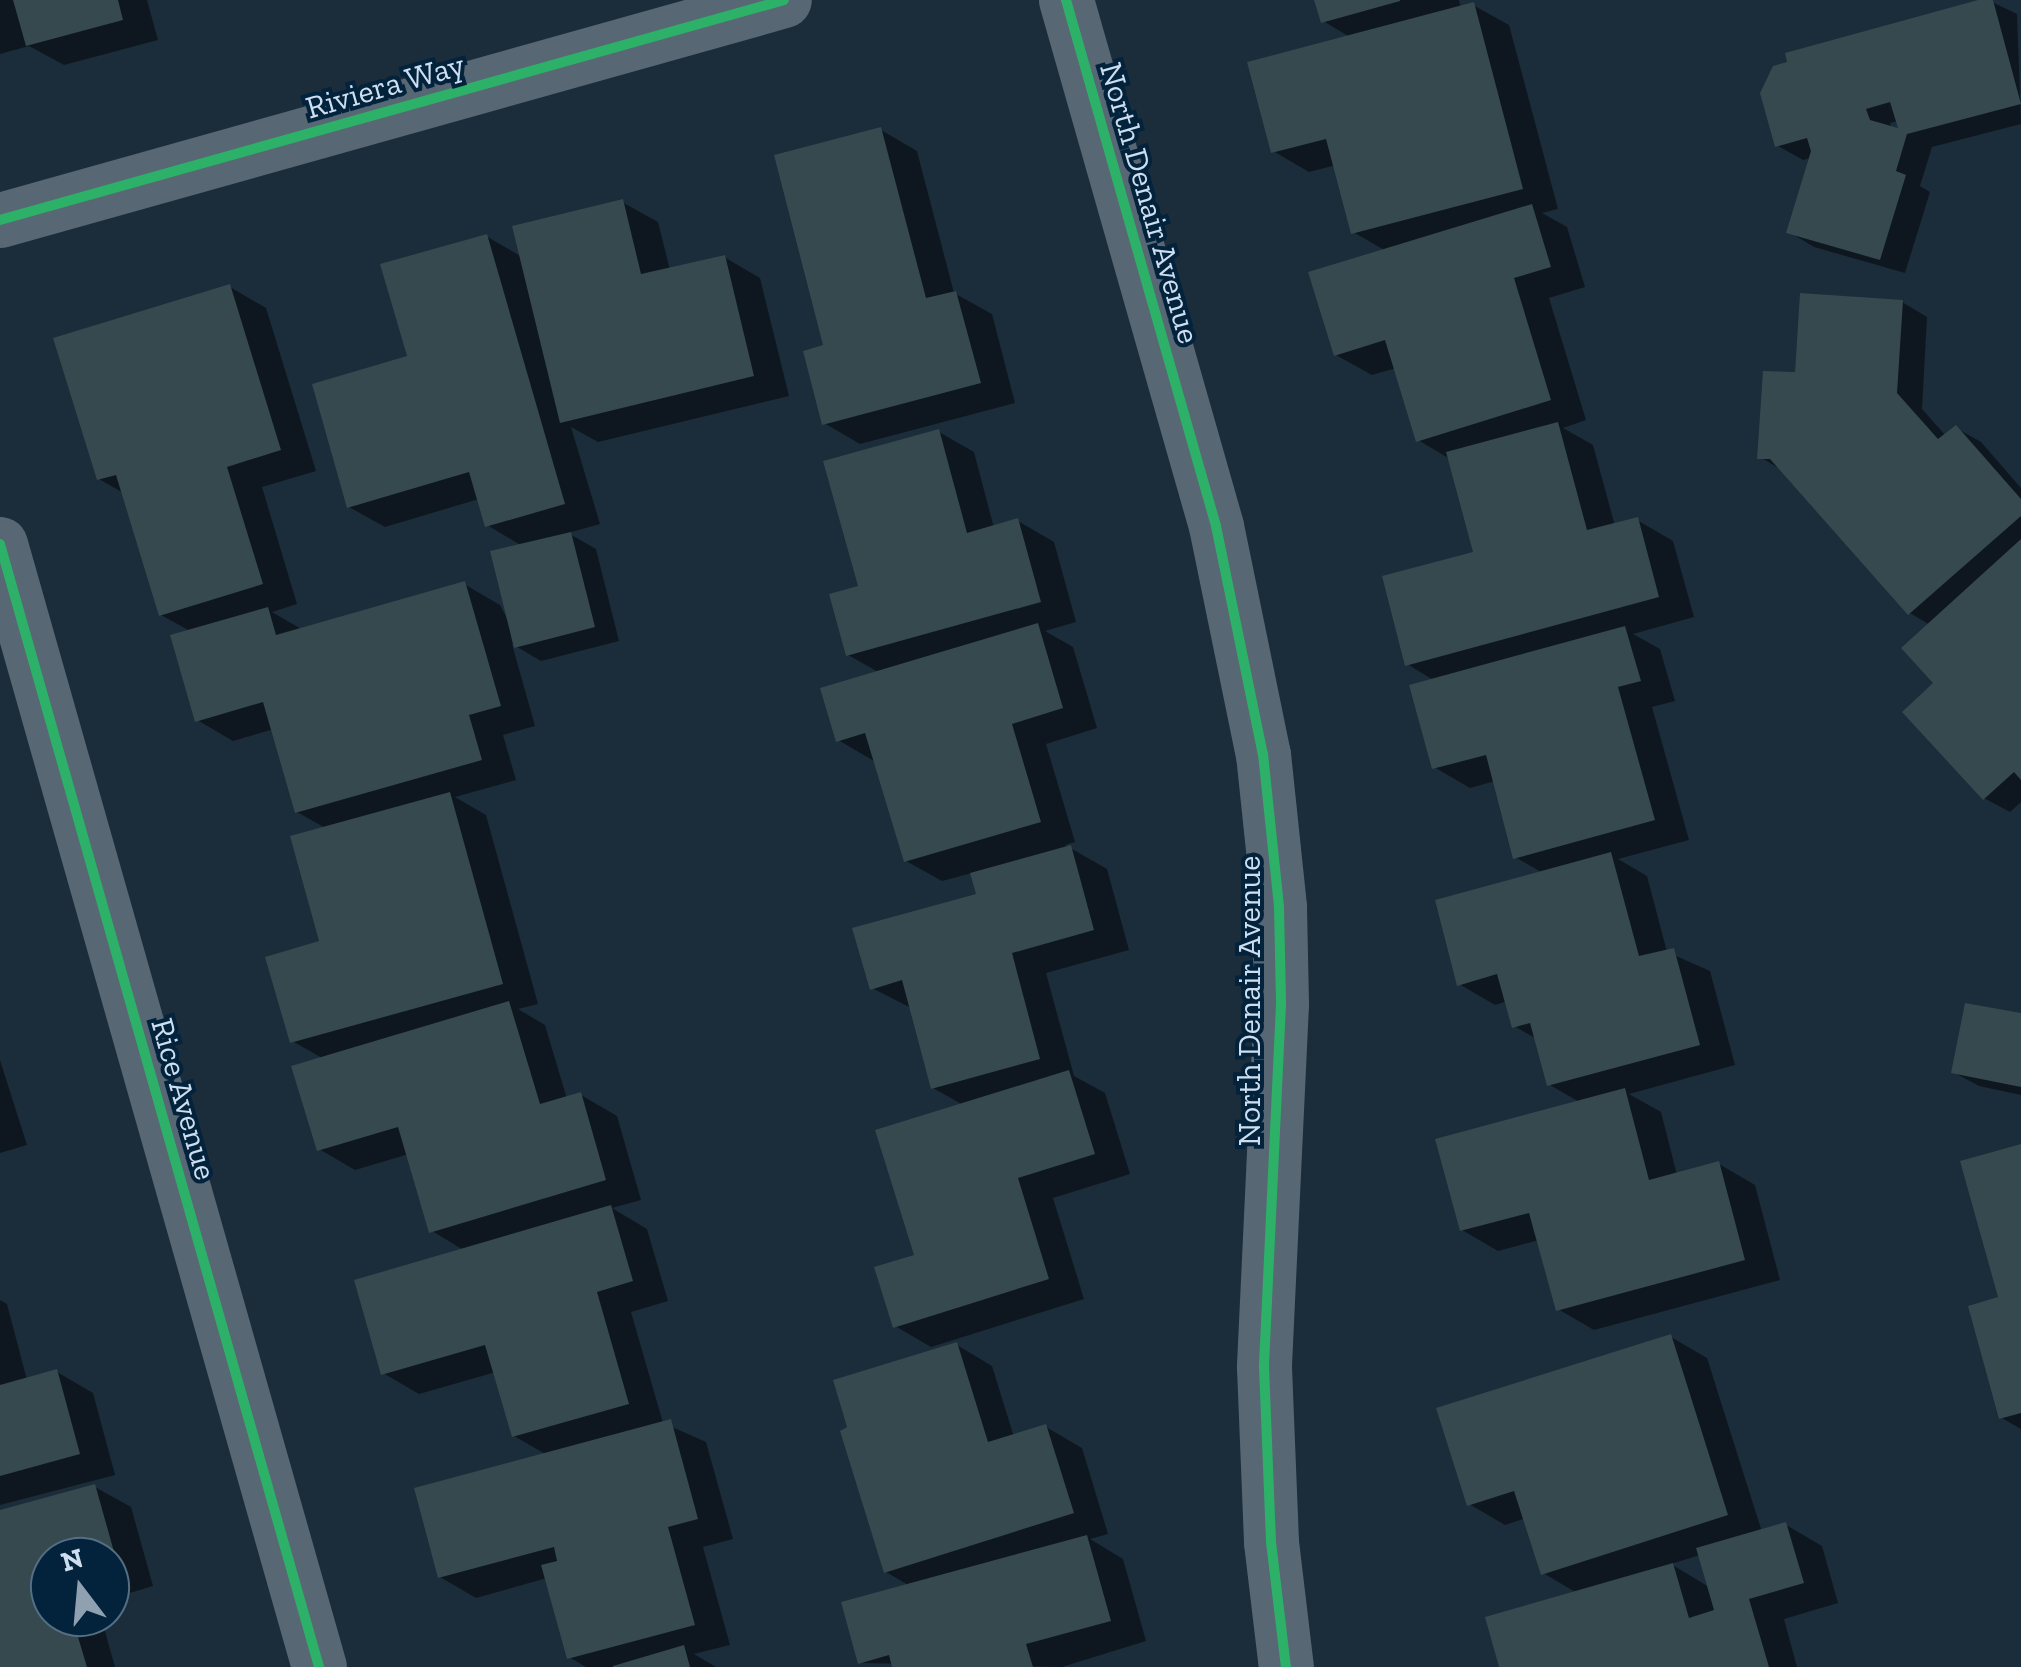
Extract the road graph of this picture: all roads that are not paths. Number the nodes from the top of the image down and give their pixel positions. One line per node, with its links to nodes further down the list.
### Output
1 (784, 0): 3 (street, Riviera Way)
2 (1066, 0): 6 (street, North Denair Avenue)
3 (0, 220)
4 (0, 544): 5 (street, Rice Avenue)
5 (319, 1667)
6 (1286, 1667)

